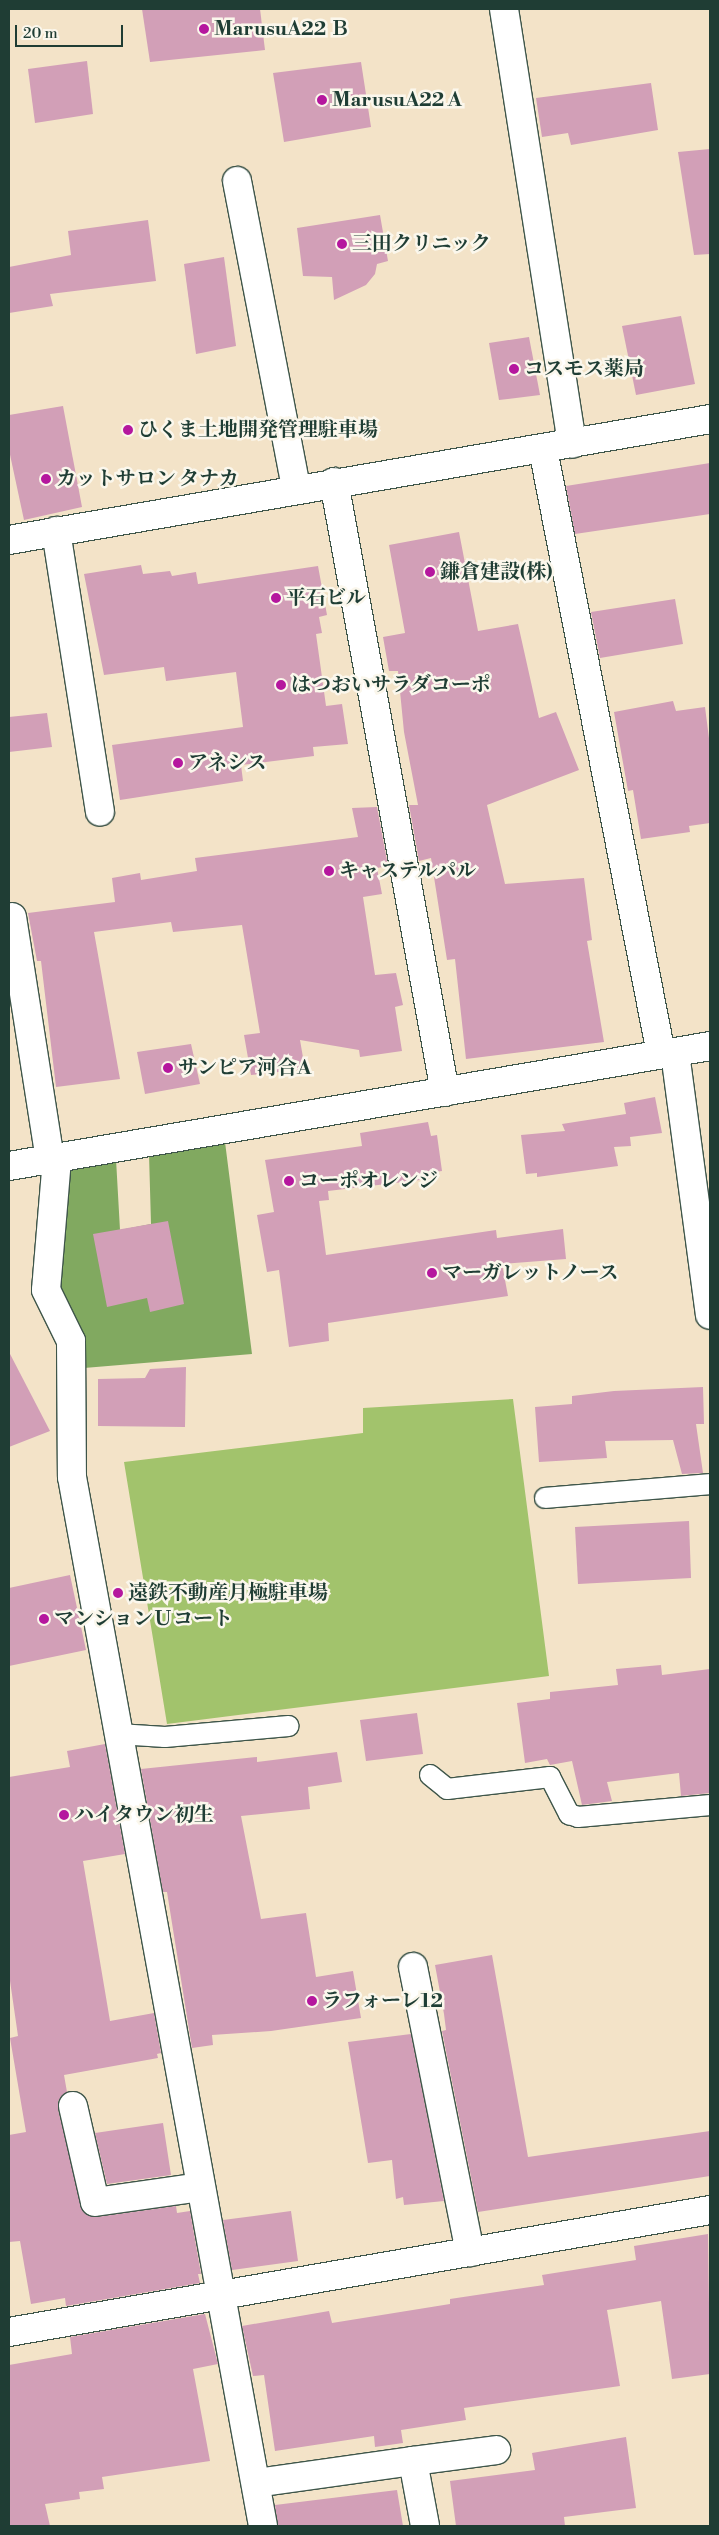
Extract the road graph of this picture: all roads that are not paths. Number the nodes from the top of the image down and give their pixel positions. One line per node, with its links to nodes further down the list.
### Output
1 (504, 9): 4 (street)
2 (237, 181): 7 (street)
3 (710, 420): 4 (street)
4 (572, 444): 5 (street)
5 (543, 449): 6 (street); 13 (street)
6 (334, 482): 7 (street); 14 (street)
7 (296, 488): 8 (street)
8 (56, 531): 9 (street); 10 (street)
9 (9, 540)
10 (100, 812)
11 (12, 917): 15 (street)
12 (710, 1046): 13 (street)
13 (668, 1053): 14 (street); 17 (street)
14 (445, 1092): 15 (street)
15 (54, 1160): 16 (street); 21 (street)
16 (9, 1166)
17 (710, 1315)
18 (710, 1484): 19 (lane)
19 (545, 1498)
20 (289, 1726): 21 (lane)
21 (118, 1734): 26 (street)
22 (430, 1775): 23 (lane)
23 (710, 1805)
24 (413, 1967): 28 (street)
25 (73, 2106): 26 (street)
26 (200, 2187): 29 (street)
27 (710, 2210): 28 (street)
28 (470, 2252): 29 (street)
29 (220, 2296): 30 (street); 33 (street)
30 (9, 2332)
31 (496, 2450): 32 (street)
32 (413, 2460): 33 (street); 35 (street)
33 (256, 2483): 34 (street)
34 (263, 2526)
35 (425, 2526)

